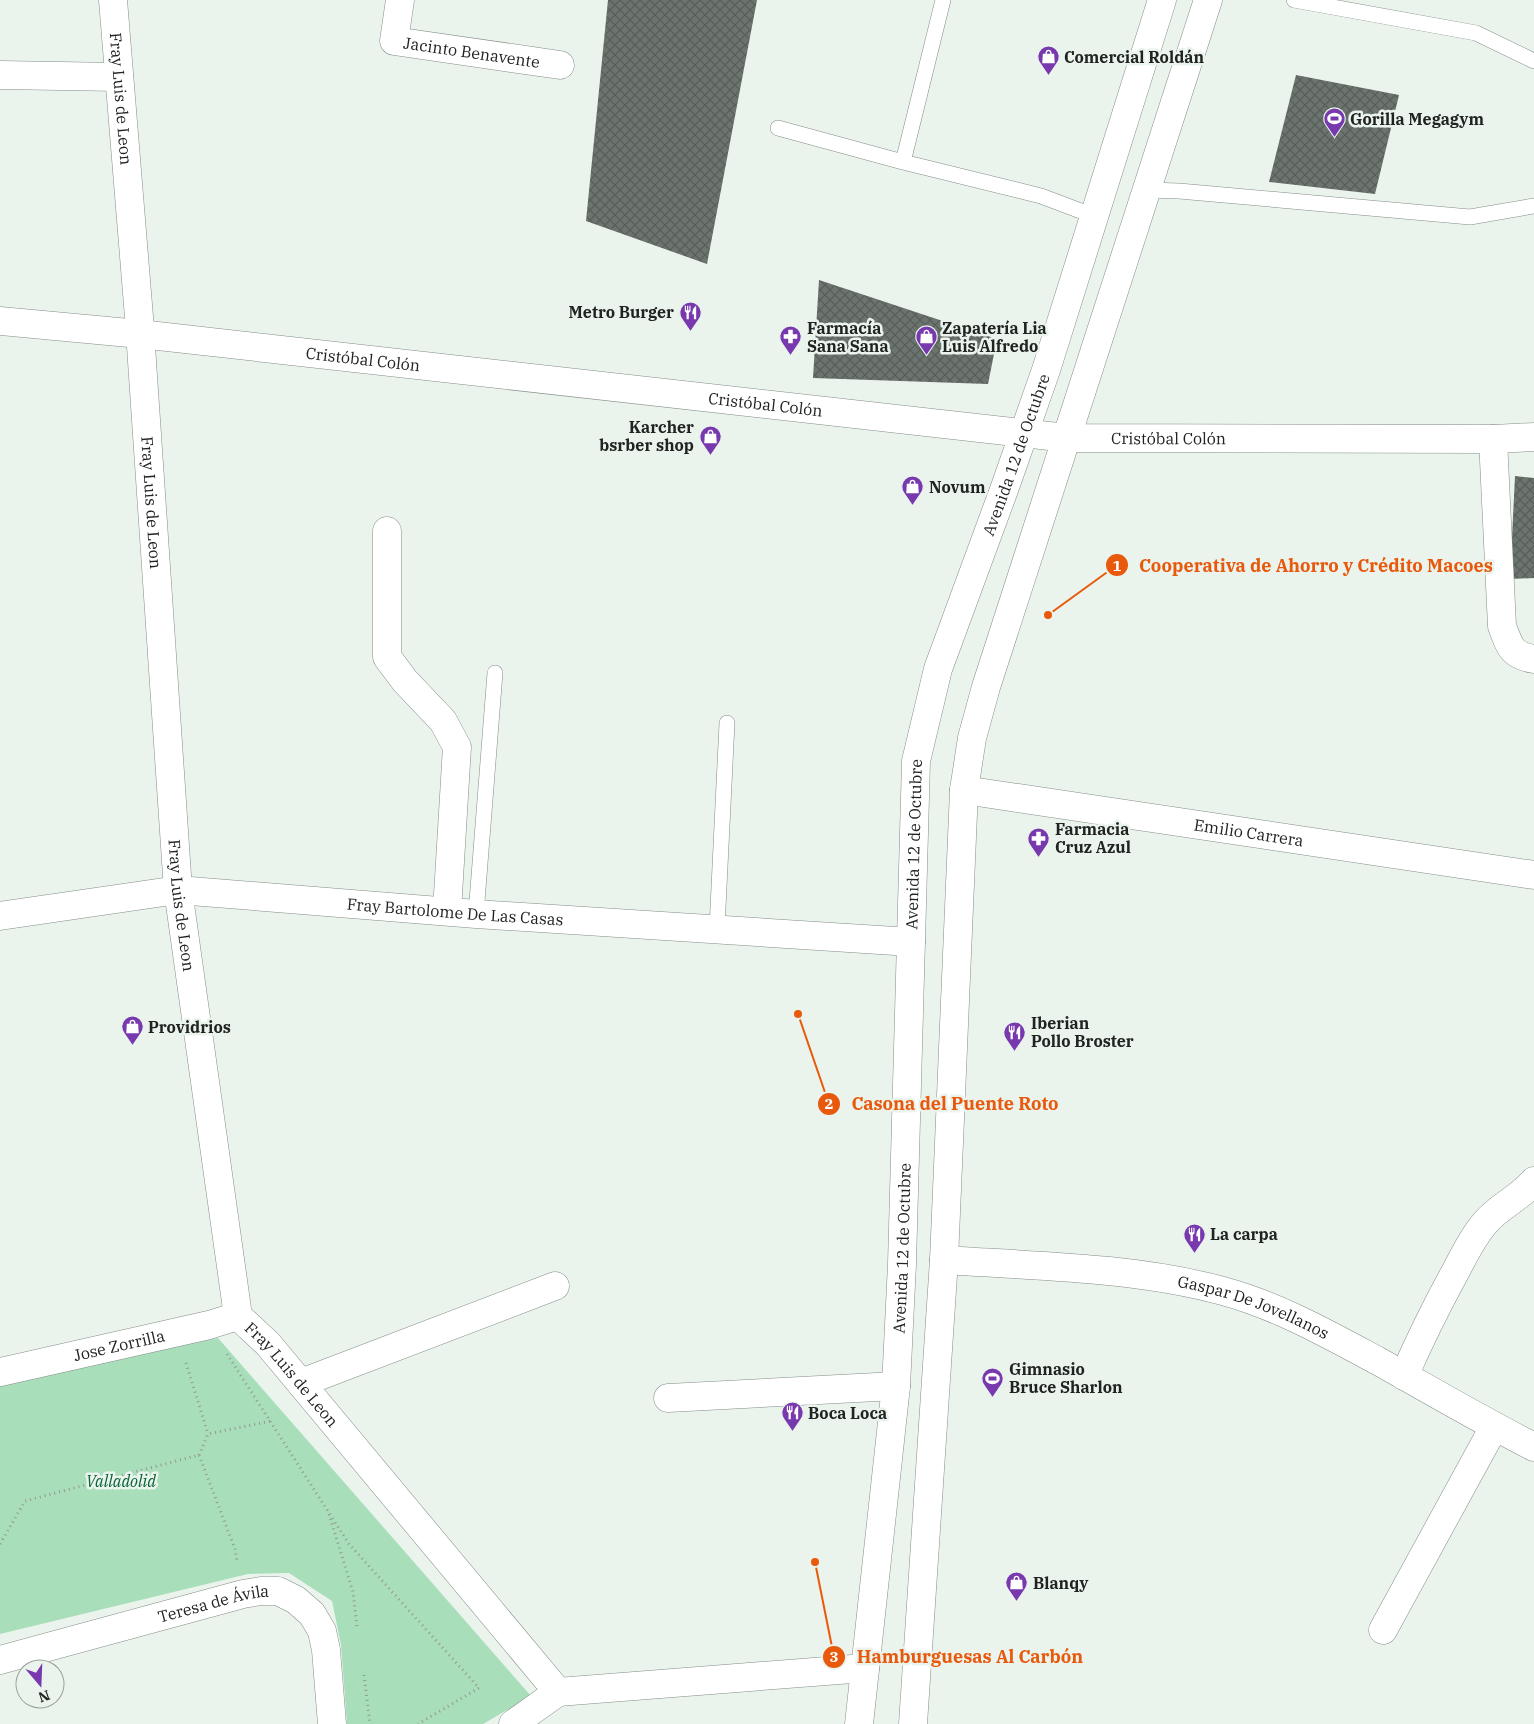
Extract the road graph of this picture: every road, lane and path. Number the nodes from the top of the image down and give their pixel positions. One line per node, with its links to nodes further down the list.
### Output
1 (113, 0): 10 (street, Fray Luis de Leon)
2 (400, 0): 8 (street, Jacinto Benavente)
3 (943, 0): 12 (lane)
4 (1162, 0): 15 (street, Avenida 12 de Octubre)
5 (1208, 0): 13 (street)
6 (1294, 0): 7 (lane)
7 (1534, 61)
8 (560, 65)
9 (0, 76): 10 (street)
10 (119, 77): 17 (street, Fray Luis de Leon)
11 (778, 128): 12 (lane)
12 (903, 162): 15 (lane)
13 (1148, 190): 14 (lane); 20 (street)
14 (1534, 206)
15 (1094, 216): 18 (street, Avenida 12 de Octubre)
16 (0, 321): 17 (street, Cristóbal Colón)
17 (140, 334): 18 (street, Cristóbal Colón); 28 (street, Fray Luis de Leon)
18 (1024, 432): 20 (street, Cristóbal Colón); 33 (street, Avenida 12 de Octubre)
19 (1534, 437): 21 (street, Cristóbal Colón)
20 (1067, 438): 21 (street, Cristóbal Colón); 26 (street)
21 (1493, 439): 23 (street)
22 (387, 531): 29 (street)
23 (1534, 659)
24 (495, 672): 30 (lane)
25 (727, 722): 32 (lane)
26 (964, 790): 27 (street, Emilio Carrera); 35 (street)
27 (1534, 874)
28 (178, 890): 29 (street, Fray Bartolome De Las Casas); 31 (street, Fray Bartolome De Las Casas); 37 (street, Fray Luis de Leon)
29 (447, 911): 30 (street, Fray Bartolome De Las Casas)
30 (476, 914): 32 (street, Fray Bartolome De Las Casas)
31 (0, 916)
32 (717, 928): 33 (street, Fray Bartolome De Las Casas)
33 (911, 942): 41 (street, Avenida 12 de Octubre)
34 (1534, 1181): 39 (street)
35 (944, 1260): 39 (street, Gaspar De Jovellanos); 57 (street)
36 (555, 1286): 40 (street)
37 (238, 1316): 38 (street, Jose Zorrilla); 40 (street, Fray Luis de Leon); 43 (path)
38 (0, 1372)
39 (1404, 1376): 44 (street, Gaspar De Jovellanos)
40 (301, 1383): 52 (street, Fray Luis de Leon)
41 (896, 1386): 42 (street); 51 (street, Avenida 12 de Octubre)
42 (668, 1398)
43 (271, 1421): 46 (path); 54 (path)
44 (1494, 1427): 45 (street, Gaspar De Jovellanos); 49 (street)
45 (1534, 1447)
46 (199, 1455): 47 (path); 48 (path)
47 (0, 1544)
48 (243, 1594): 50 (street, Teresa de Ávila); 53 (street, Teresa de Ávila)
49 (1383, 1630)
50 (0, 1660)
51 (865, 1668): 52 (street); 56 (street, Avenida 12 de Octubre)
52 (558, 1692): 55 (street)
53 (332, 1724)
54 (418, 1724)
55 (513, 1724)
56 (860, 1724)
57 (913, 1724)

